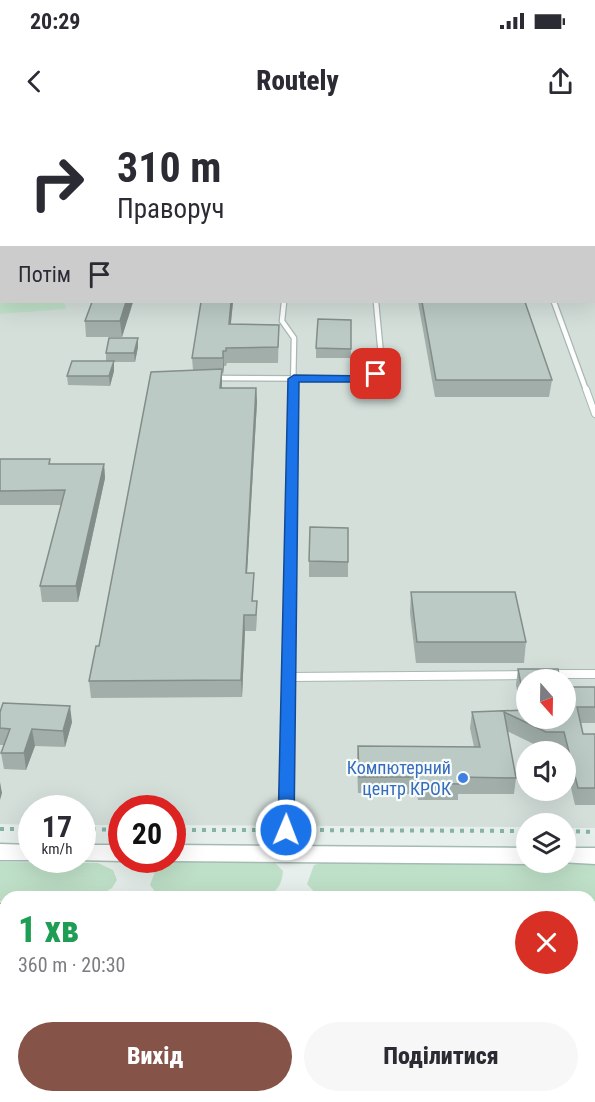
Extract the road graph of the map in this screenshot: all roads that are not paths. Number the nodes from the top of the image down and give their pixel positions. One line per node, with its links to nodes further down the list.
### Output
1 (284, 303): 5 (lane)
2 (376, 303): 5 (lane)
3 (554, 303): 6 (lane)
4 (202, 378): 5 (lane)
5 (294, 379): 8 (lane)
6 (595, 414)
7 (595, 674): 8 (lane)
8 (289, 677): 12 (lane)
9 (0, 852): 10 (street)
10 (18, 853)
11 (186, 854): 12 (street)
12 (286, 854): 13 (street)
13 (516, 856)
14 (576, 856): 15 (street)
15 (595, 856)

